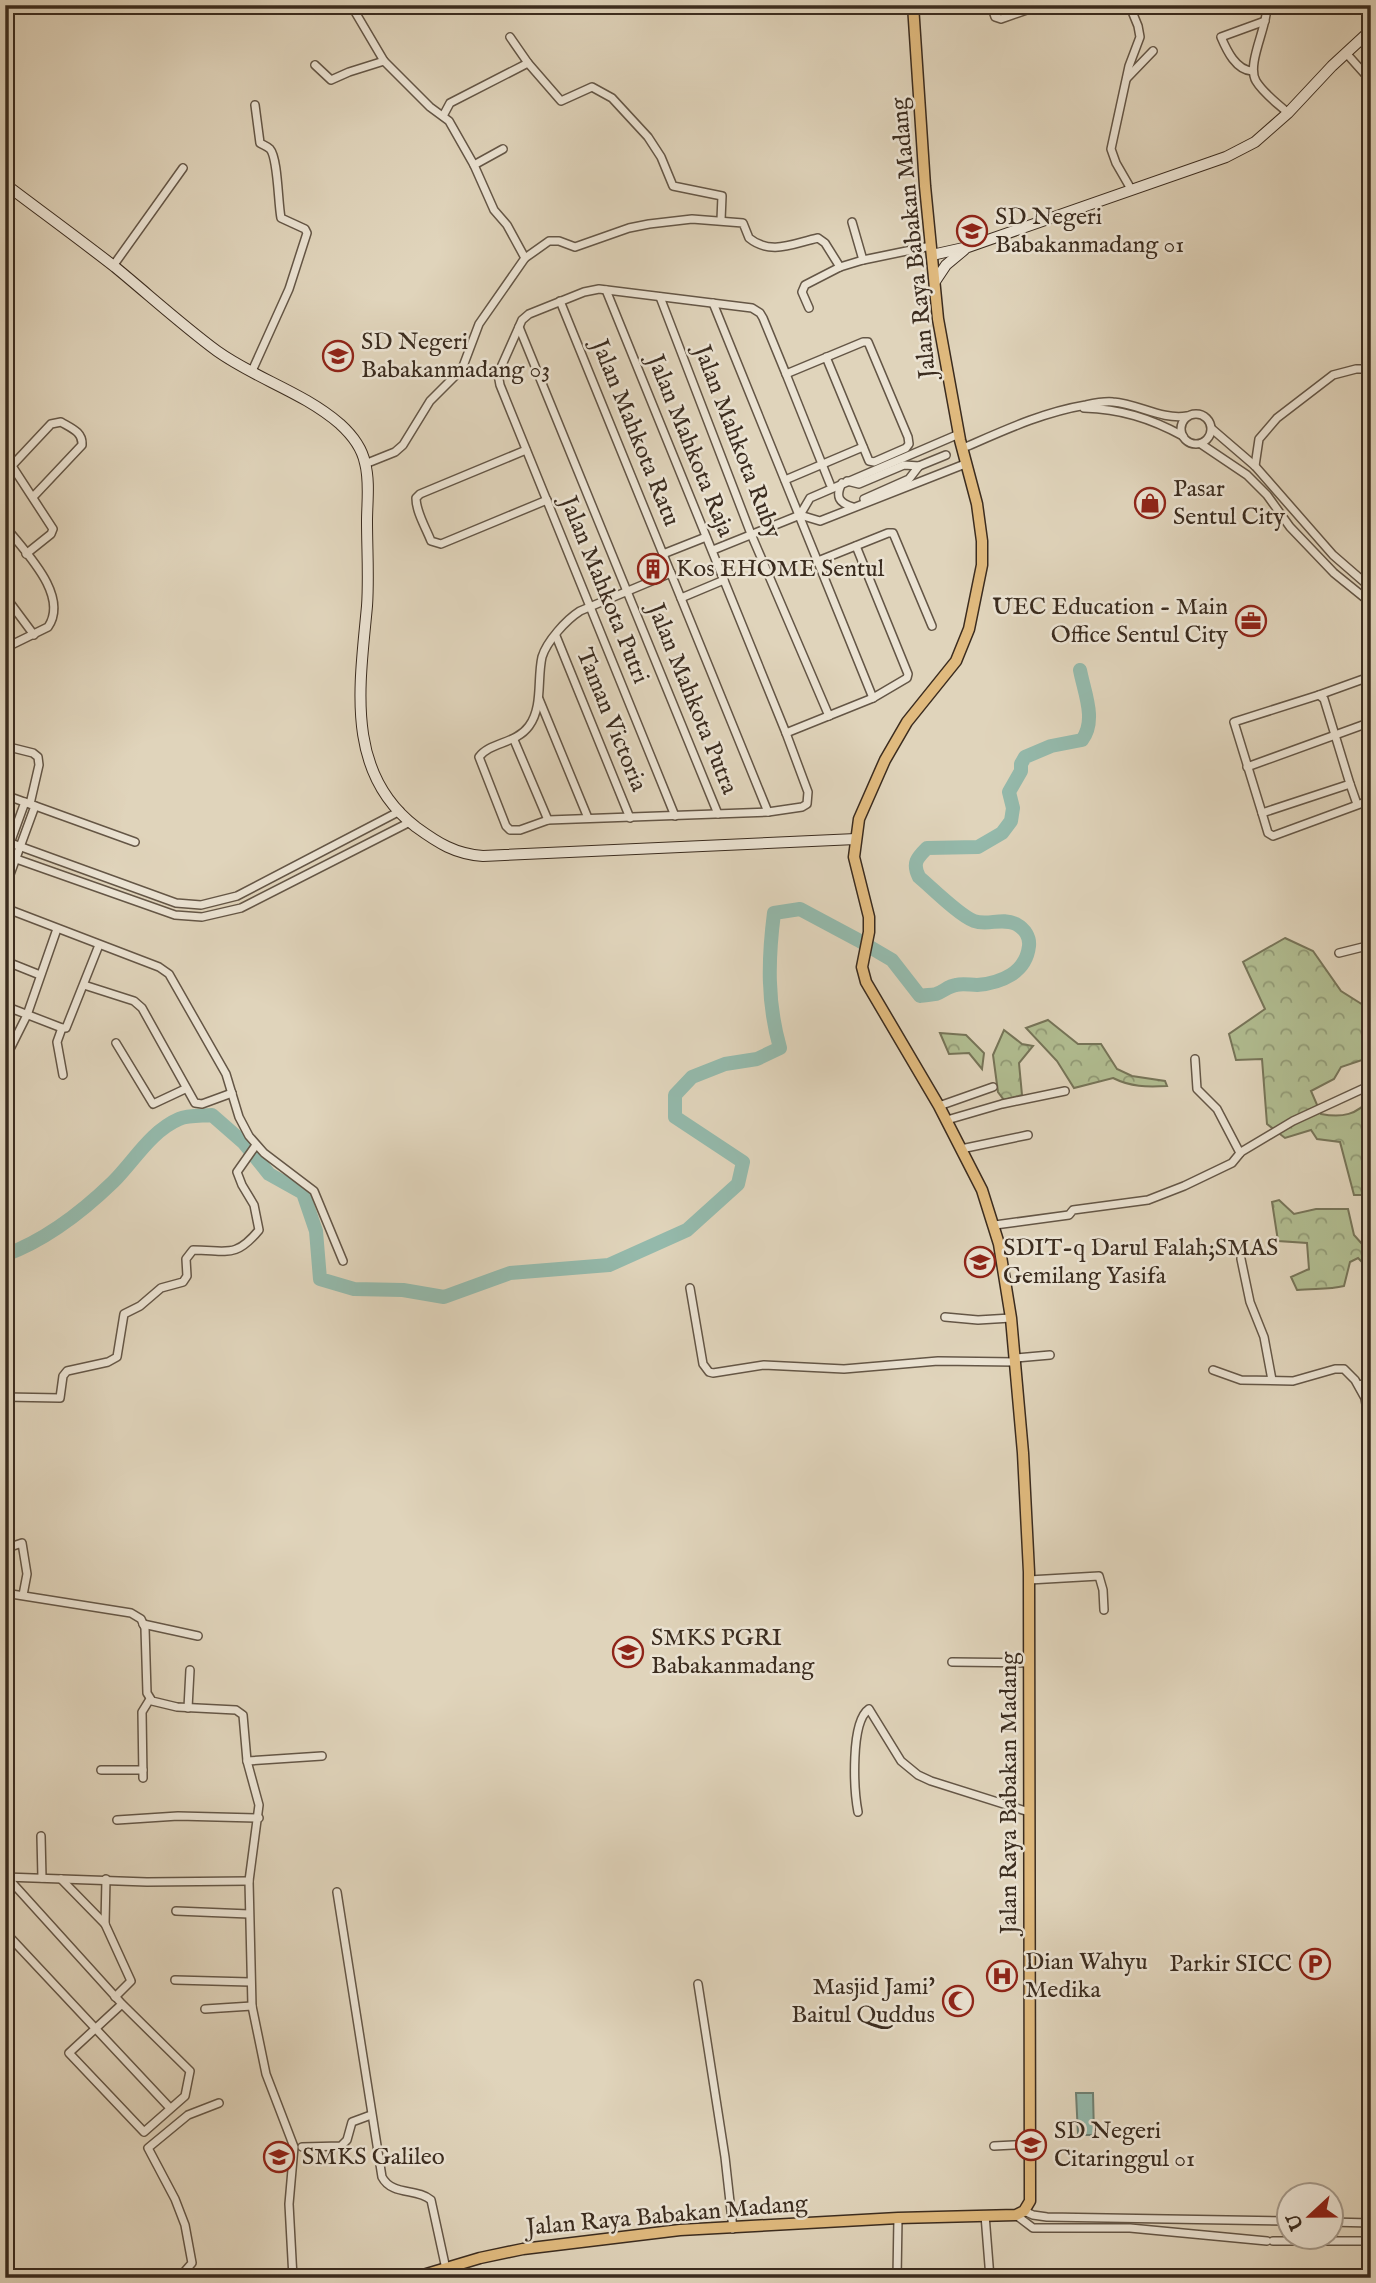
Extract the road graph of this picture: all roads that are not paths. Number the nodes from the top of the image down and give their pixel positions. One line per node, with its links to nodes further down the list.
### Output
1 (913, 5): 29 (main road, Jalan Raya Babakan Madang)
2 (991, 5): 3 (street)
3 (1041, 5)
4 (1267, 5): 7 (street)
5 (353, 9): 12 (street)
6 (1130, 9): 16 (street)
7 (1265, 21): 15 (street); 15 (street)
8 (1371, 30): 11 (street)
9 (510, 37): 13 (street)
10 (1153, 51): 16 (street)
11 (1346, 53): 17 (street); 19 (street)
12 (384, 61): 14 (street); 20 (street)
13 (528, 63): 20 (street); 26 (street)
14 (315, 65)
15 (1252, 71): 19 (street)
16 (1127, 78): 25 (street)
17 (1371, 81)
18 (255, 105): 43 (street)
19 (1287, 113): 25 (street)
20 (443, 116): 22 (street)
21 (503, 149): 22 (street)
22 (474, 165): 30 (street)
23 (183, 168): 32 (street)
24 (5, 184): 32 (street)
25 (1131, 189): 28 (street)
26 (721, 220): 30 (street); 33 (street)
27 (852, 222): 31 (street)
28 (968, 247): 29 (street); 34 (street)
29 (931, 251): 31 (street); 34 (main road, Jalan Raya Babakan Madang)
30 (525, 258): 55 (street)
31 (863, 260): 33 (street)
32 (113, 266): 43 (street)
33 (840, 267): 39 (street)
34 (936, 280): 48 (main road, Jalan Raya Babakan Madang)
35 (606, 290): 36 (street); 37 (street); 71 (street, Jalan Mahkota Raja)
36 (660, 297): 38 (street); 70 (street, Jalan Mahkota Ruby)
37 (560, 301): 40 (street); 75 (street, Jalan Mahkota Ratu)
38 (713, 303): 44 (street); 62 (street)
39 (809, 308)
40 (519, 327): 53 (street, Jalan Mahkota Putri); 80 (street, Jalan Mahkota Putra)
41 (826, 357): 44 (street); 52 (street); 52 (street)
42 (1371, 369): 60 (street)
43 (251, 371): 55 (street)
44 (786, 374): 56 (street)
45 (1069, 407): 46 (street); 49 (street); 51 (street)
46 (1187, 416): 47 (street); 49 (street)
47 (1212, 429): 50 (street); 60 (street)
48 (959, 434): 57 (main road, Jalan Raya Babakan Madang); 63 (street)
49 (1183, 436): 50 (street)
50 (1201, 444): 83 (street)
51 (968, 446)
52 (863, 447): 56 (street)
53 (526, 450): 66 (street, Jalan Mahkota Putri); 66 (street)
54 (946, 455): 59 (street)
55 (366, 464): 105 (street)
56 (822, 464): 62 (street); 64 (street)
57 (965, 464): 67 (street); 114 (main road, Jalan Raya Babakan Madang)
58 (12, 466): 61 (street); 65 (street); 65 (street)
59 (919, 466): 63 (street); 67 (street)
60 (1255, 466): 79 (street)
61 (5, 473)
62 (785, 480): 68 (street)
63 (845, 482): 67 (street); 68 (street)
64 (830, 484)
65 (33, 497): 74 (street)
66 (547, 500): 84 (street, Jalan Mahkota Putri)
67 (856, 507): 68 (street)
68 (800, 515): 70 (street); 76 (street)
69 (5, 526): 74 (street)
70 (751, 534): 73 (street); 93 (street, Jalan Mahkota Ruby)
71 (706, 537): 73 (street, Jalan Mahkota Raja); 75 (street)
72 (856, 546): 76 (street); 85 (street); 92 (street)
73 (713, 550): 78 (street, Jalan Mahkota Raja)
74 (26, 554): 86 (street)
75 (663, 554): 77 (street, Jalan Mahkota Ratu)
76 (818, 561): 92 (street)
77 (671, 573): 80 (street, Taman Victoria); 82 (street, Jalan Mahkota Ratu)
78 (724, 580): 82 (street); 95 (street, Jalan Mahkota Raja)
79 (1371, 588)
80 (627, 591): 84 (street, Taman Victoria); 108 (street, Jalan Mahkota Putra)
81 (5, 596): 86 (street)
82 (681, 598): 106 (street, Jalan Mahkota Ratu)
83 (1371, 603)
84 (590, 607): 87 (street, Taman Victoria); 109 (street, Jalan Mahkota Putri)
85 (932, 626)
86 (34, 635): 88 (street)
87 (556, 636): 91 (street, Taman Victoria); 111 (street, Taman Victoria)
88 (5, 649)
89 (1369, 677): 90 (street)
90 (1319, 695): 96 (street); 99 (street)
91 (538, 696): 97 (street, Taman Victoria); 110 (street)
92 (873, 698): 93 (street)
93 (829, 716): 95 (street)
94 (1371, 722): 96 (street)
95 (786, 733): 106 (street, Taman Victoria)
96 (1335, 733): 99 (street); 100 (street)
97 (514, 740): 112 (street); 112 (street, Taman Victoria)
98 (5, 746): 103 (street)
99 (1247, 766): 107 (street)
100 (1350, 784): 104 (street); 107 (street)
101 (5, 795): 103 (street)
102 (1371, 800): 104 (street)
103 (30, 804): 115 (street); 116 (street); 117 (street)
104 (1357, 804): 107 (street)
105 (400, 811): 113 (street); 117 (street)
106 (768, 812): 108 (street, Taman Victoria)
107 (1262, 813)
108 (718, 814): 109 (street, Taman Victoria)
109 (675, 816): 111 (street, Taman Victoria)
110 (588, 818): 111 (street, Taman Victoria); 112 (street, Taman Victoria)
111 (630, 818)
112 (548, 820)
113 (410, 822): 114 (street); 119 (street)
114 (856, 839): 141 (main road, Jalan Raya Babakan Madang)
115 (8, 842): 117 (street); 118 (street)
116 (135, 842)
117 (20, 847): 119 (street)
118 (5, 856): 119 (street)
119 (16, 859): 120 (street)
120 (5, 888)
121 (5, 908): 122 (street)
122 (57, 929): 123 (street); 127 (street)
123 (99, 945): 128 (street); 140 (street)
124 (1371, 945): 125 (street)
125 (1339, 953)
126 (5, 961): 127 (street)
127 (40, 975): 130 (street)
128 (84, 985): 131 (street); 138 (street)
129 (5, 1006): 130 (street)
130 (27, 1015): 131 (street); 133 (street)
131 (62, 1028): 135 (street)
132 (116, 1043): 138 (street)
133 (6, 1057)
134 (1195, 1059): 146 (street)
135 (63, 1075)
136 (1371, 1085): 146 (street)
137 (993, 1087): 141 (street)
138 (185, 1088): 140 (street)
139 (1066, 1091): 142 (street)
140 (232, 1093): 144 (street)
141 (939, 1106): 142 (main road, Jalan Raya Babakan Madang)
142 (947, 1120): 145 (main road, Jalan Raya Babakan Madang)
143 (1028, 1135): 145 (street)
144 (255, 1147): 149 (street); 159 (street)
145 (961, 1149): 147 (main road, Jalan Raya Babakan Madang)
146 (1240, 1153): 147 (street)
147 (995, 1226): 152 (main road, Jalan Raya Babakan Madang)
148 (1241, 1259): 156 (street)
149 (343, 1261)
150 (690, 1288): 154 (street)
151 (945, 1317): 152 (street)
152 (1011, 1318): 154 (main road, Jalan Raya Babakan Madang)
153 (1050, 1355): 154 (street)
154 (1016, 1360): 161 (main road, Jalan Raya Babakan Madang)
155 (1213, 1370): 156 (street)
156 (1272, 1380): 158 (street)
157 (1371, 1382): 158 (street)
158 (1359, 1385): 160 (street)
159 (5, 1397)
160 (1371, 1436)
161 (1029, 1580): 164 (street); 168 (main road, Jalan Raya Babakan Madang)
162 (5, 1592): 163 (street); 163 (street)
163 (23, 1595): 165 (street)
164 (1104, 1610)
165 (144, 1624): 166 (street); 170 (street)
166 (198, 1636)
167 (952, 1662): 168 (street)
168 (1030, 1663): 176 (main road, Jalan Raya Babakan Madang)
169 (190, 1670): 171 (street)
170 (150, 1699): 171 (street); 174 (street)
171 (188, 1708): 173 (street)
172 (322, 1756): 173 (street)
173 (247, 1761): 178 (street)
174 (101, 1770)
175 (858, 1812): 176 (street)
176 (1028, 1812): 202 (main road, Jalan Raya Babakan Madang)
177 (10, 1818): 181 (street)
178 (259, 1818): 179 (street); 185 (street)
179 (117, 1820)
180 (41, 1836): 182 (street)
181 (6, 1877): 182 (street); 194 (street)
182 (42, 1878): 183 (street)
183 (61, 1879): 184 (street); 189 (street)
184 (106, 1879): 185 (street); 189 (street)
185 (249, 1881): 188 (street)
186 (337, 1892): 201 (street)
187 (176, 1911): 188 (street)
188 (249, 1914): 192 (street)
189 (105, 1924): 194 (street)
190 (5, 1932): 198 (street)
191 (175, 1980): 192 (street)
192 (250, 1982): 196 (street)
193 (698, 1984): 211 (street)
194 (115, 1997): 195 (street)
195 (122, 2004): 198 (street); 200 (street)
196 (252, 2006): 197 (street); 204 (street)
197 (205, 2009)
198 (95, 2028): 200 (street); 200 (street)
199 (219, 2103): 214 (street)
200 (170, 2108)
201 (370, 2115): 204 (street); 213 (street)
202 (1030, 2144): 203 (street); 206 (main road, Jalan Raya Babakan Madang)
203 (994, 2146)
204 (298, 2147): 215 (street)
205 (985, 2215): 206 (main road, Jalan Raya Babakan Madang); 207 (main road, Jalan Raya Babakan Madang); 218 (street)
206 (1021, 2216): 208 (street); 212 (street)
207 (898, 2218): 211 (main road, Jalan Raya Babakan Madang); 217 (street)
208 (1274, 2221)
209 (1344, 2222): 210 (street)
210 (1371, 2223)
211 (733, 2229): 213 (main road, Jalan Raya Babakan Madang)
212 (1371, 2241)
213 (446, 2269): 216 (main road, Jalan Raya Babakan Madang)
214 (186, 2278)
215 (293, 2278)
216 (413, 2278)
217 (898, 2278)
218 (990, 2278)

